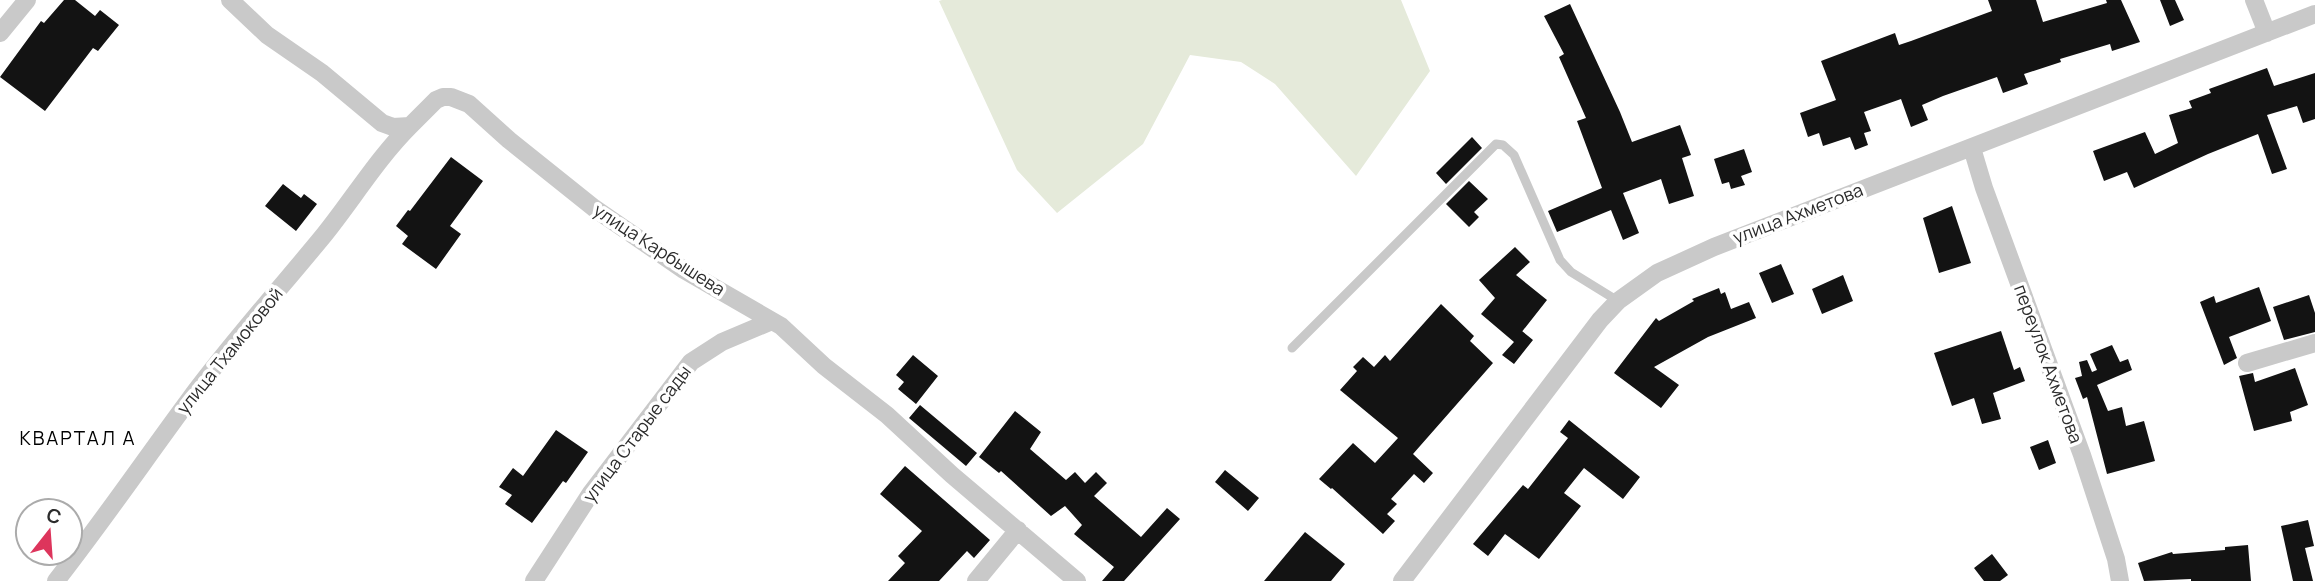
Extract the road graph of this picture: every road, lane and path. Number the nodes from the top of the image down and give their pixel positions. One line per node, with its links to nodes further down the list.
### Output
1 (27, 0): 5 (street)
2 (230, 0): 7 (street)
3 (2254, 0): 6 (street)
4 (2315, 14): 6 (street, улица Ахметова)
5 (0, 33)
6 (2267, 33): 8 (street, улица Ахметова)
7 (410, 126): 10 (street, улица Карбышева); 15 (street, улица Тхамоковой)
8 (1972, 148): 9 (street, улица Ахметова); 20 (street, переулок Ахметова)
9 (1618, 301): 12 (lane); 19 (street, улица Ахметова)
10 (772, 321): 14 (street, улица Карбышева); 16 (street, улица Старые сады)
11 (2315, 343): 13 (street)
12 (1292, 348)
13 (2246, 363)
14 (1018, 530): 17 (street); 18 (street, улица Карбышева)
15 (56, 581)
16 (534, 581)
17 (976, 581)
18 (1077, 581)
19 (1402, 581)
20 (2120, 581)

